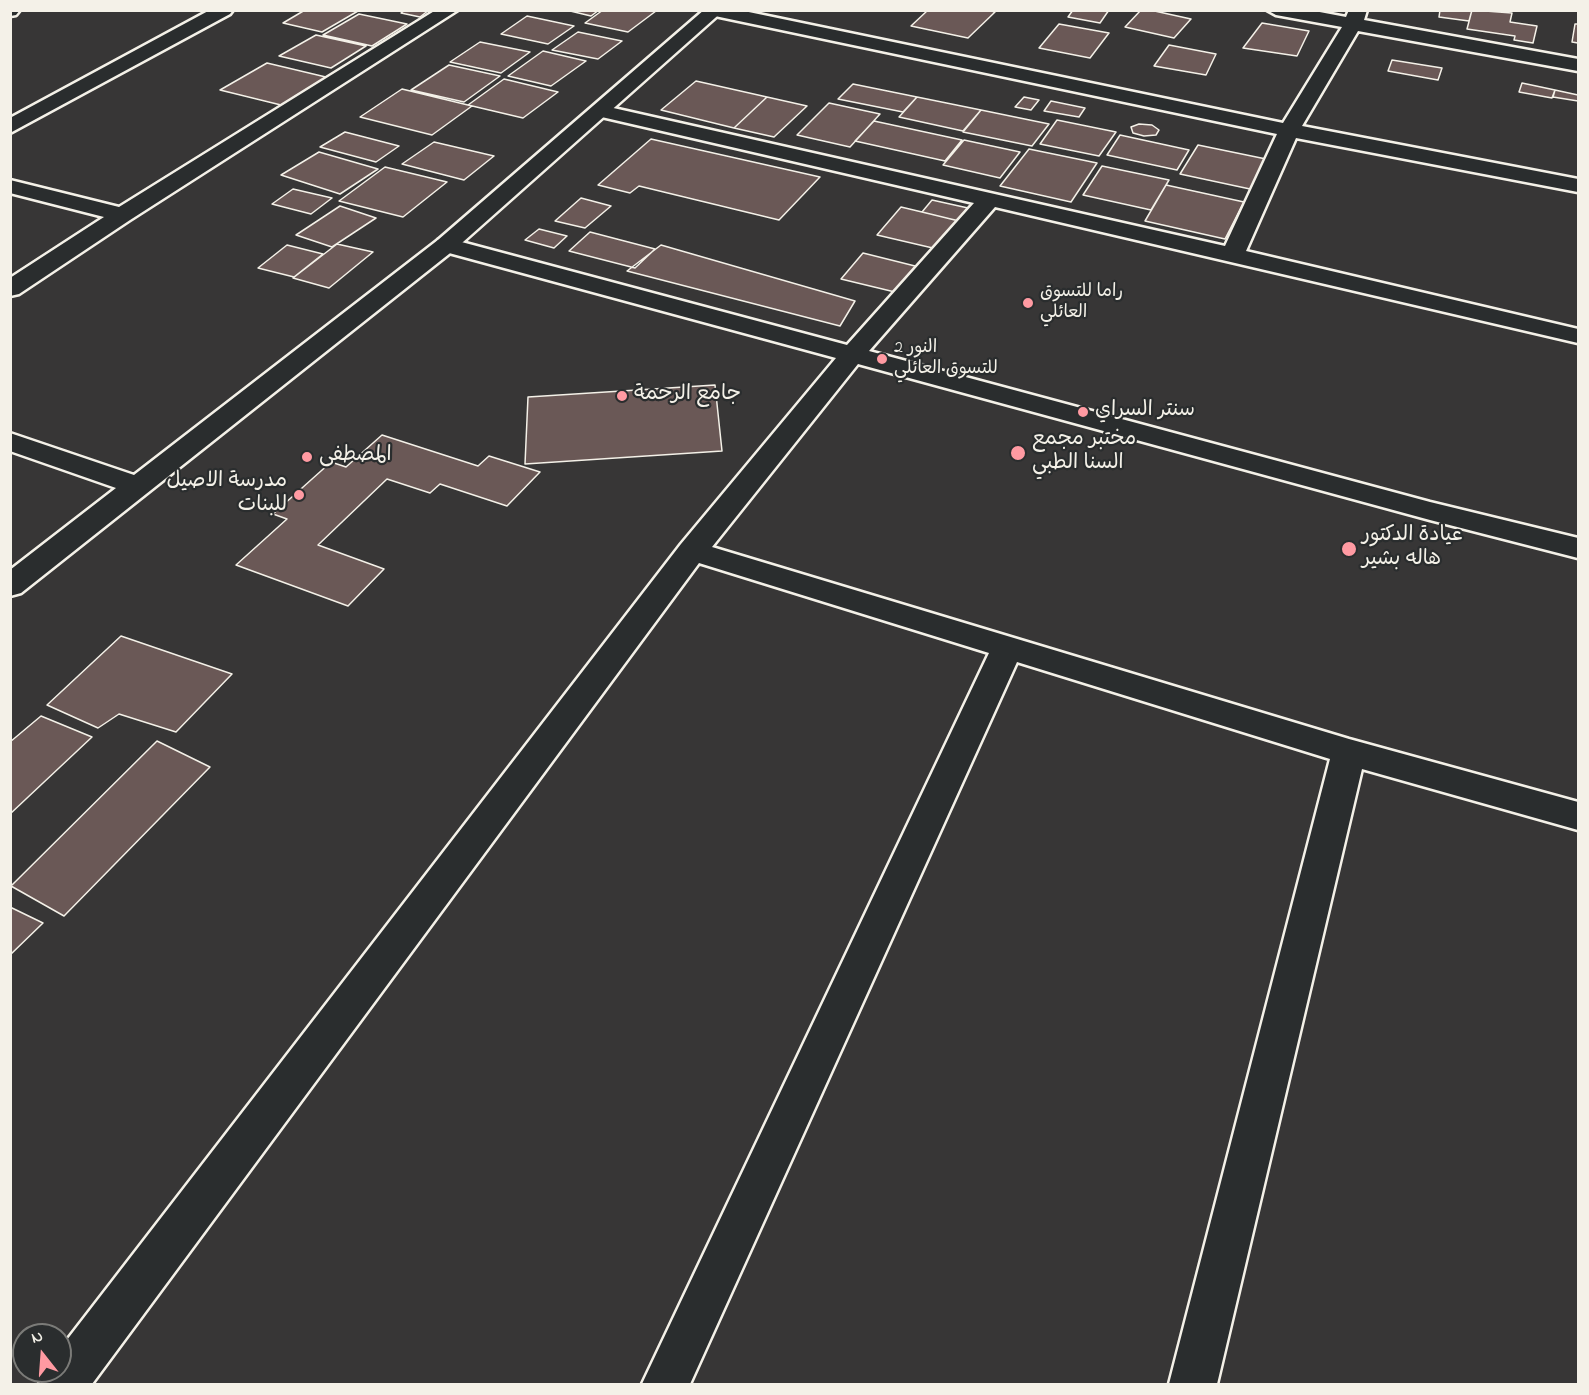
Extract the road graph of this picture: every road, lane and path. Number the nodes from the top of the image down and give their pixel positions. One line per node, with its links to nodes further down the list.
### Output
1 (224, 10): 8 (street)
2 (449, 10): 13 (street)
3 (1276, 10): 5 (street)
4 (715, 11): 7 (street); 9 (street)
5 (1356, 17): 6 (street); 9 (street)
6 (1578, 65)
7 (600, 111): 12 (street); 14 (street)
8 (10, 127)
9 (1289, 130): 11 (street); 15 (street)
10 (10, 186): 13 (street)
11 (1578, 186)
12 (989, 200): 15 (street); 18 (street)
13 (122, 215): 16 (street)
14 (446, 245): 18 (street); 20 (street)
15 (1233, 255): 17 (street)
16 (10, 289)
17 (1578, 336)
18 (852, 354): 21 (street); 22 (street)
19 (10, 441): 20 (street)
20 (137, 486): 23 (street)
21 (1578, 548)
22 (692, 551): 24 (street); 27 (street)
23 (10, 586)
24 (1008, 647): 25 (street); 28 (street)
25 (1349, 752): 26 (street); 29 (street)
26 (1578, 816)
27 (63, 1384)
28 (666, 1384)
29 (1192, 1384)

